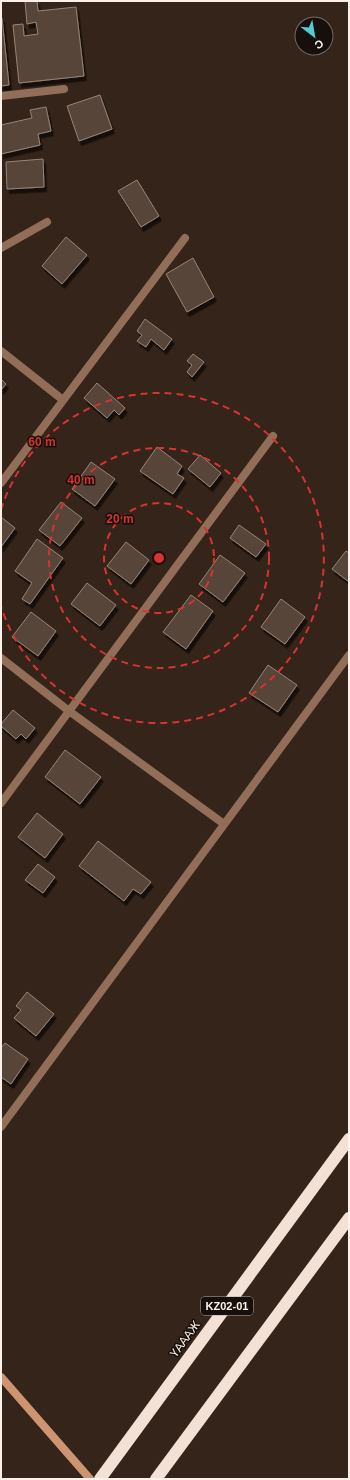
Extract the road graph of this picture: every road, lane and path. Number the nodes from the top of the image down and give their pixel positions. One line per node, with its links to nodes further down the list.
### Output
1 (64, 90): 2 (street)
2 (1, 96)
3 (47, 222): 5 (street)
4 (185, 238): 7 (street)
5 (1, 248)
6 (1, 351): 7 (street)
7 (63, 400): 9 (street)
8 (273, 436): 12 (street)
9 (1, 483)
10 (349, 655): 14 (street)
11 (1, 658): 12 (street)
12 (69, 711): 13 (street); 14 (street)
13 (1, 803)
14 (224, 824): 15 (street)
15 (1, 1127)
16 (349, 1139): 19 (highway, ҮАААЖ / KZ02-01)
17 (349, 1218): 21 (highway)
18 (1, 1377): 20 (main road)
19 (102, 1476)
20 (90, 1479)
21 (156, 1479)

